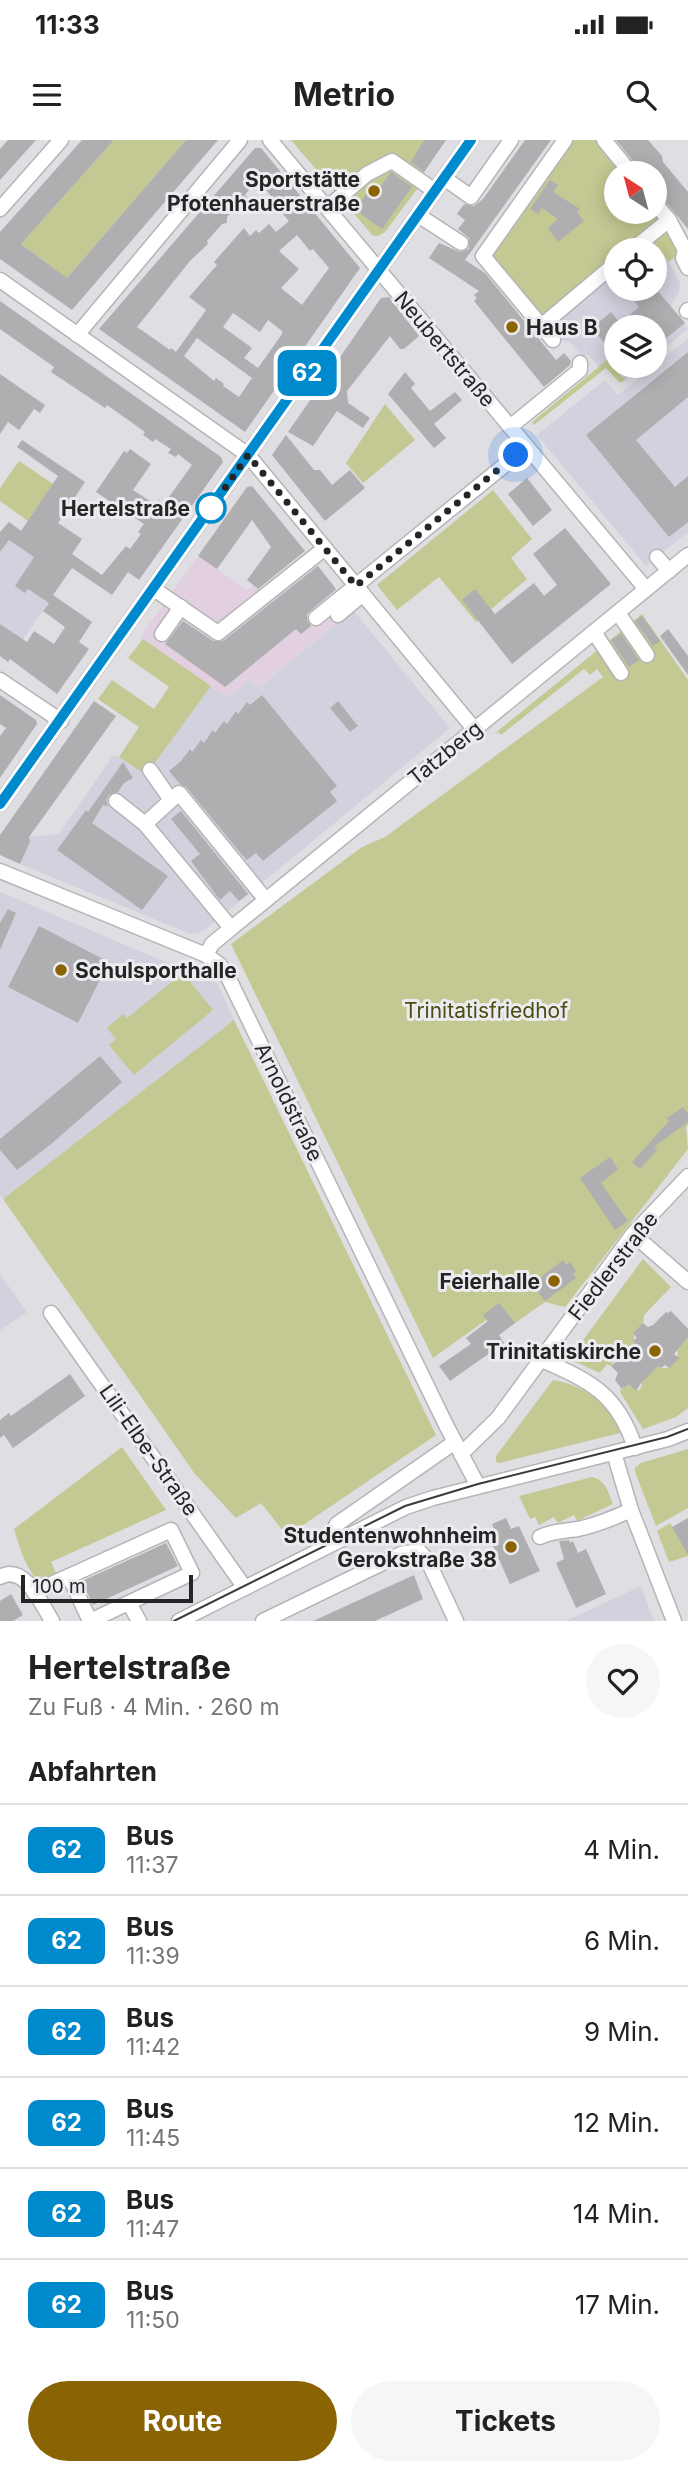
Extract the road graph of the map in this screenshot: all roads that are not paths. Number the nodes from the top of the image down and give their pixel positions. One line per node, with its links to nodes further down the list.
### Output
1 (61, 140): 12 (street)
2 (240, 140): 23 (street)
3 (270, 140): 11 (street, Neubertstraße)
4 (471, 140): 9 (street)
5 (510, 140): 9 (street)
6 (565, 140): 17 (street)
7 (604, 140): 8 (street)
8 (621, 161)
9 (444, 178): 10 (street)
10 (435, 191): 11 (street); 13 (street)
11 (327, 208): 19 (street, Neubertstraße)
12 (0, 209)
13 (418, 215): 17 (street); 19 (street)
14 (667, 218): 15 (street)
15 (669, 220): 16 (street); 18 (street)
16 (647, 238)
17 (471, 250): 22 (street)
18 (688, 268)
19 (379, 270): 26 (street, Neubertstraße); 28 (street)
20 (604, 273): 22 (street)
21 (0, 280): 23 (street)
22 (541, 327): 24 (street)
23 (77, 335): 28 (street)
24 (554, 340)
25 (580, 363): 26 (street)
26 (510, 427): 27 (street, Neubertstraße)
27 (527, 447): 34 (street, Neubertstraße); 35 (street)
28 (248, 455): 29 (street); 33 (street)
29 (325, 548): 35 (street); 36 (street)
30 (688, 555): 32 (street, Tatzberg)
31 (657, 557): 32 (street)
32 (669, 571): 34 (street, Tatzberg)
33 (154, 589): 36 (street); 45 (street)
34 (646, 589): 37 (street, Tatzberg)
35 (359, 590): 38 (street); 39 (street); 46 (street)
36 (181, 607): 41 (street)
37 (618, 613): 40 (street, Tatzberg); 42 (street)
38 (338, 615)
39 (316, 618)
40 (594, 632): 43 (street); 46 (street, Tatzberg)
41 (162, 634)
42 (647, 655)
43 (621, 673)
44 (0, 680): 45 (street)
45 (61, 721): 50 (street)
46 (475, 730): 53 (street, Tatzberg)
47 (150, 770): 48 (street)
48 (171, 800): 51 (street); 53 (street)
49 (116, 801): 51 (street)
50 (0, 804)
51 (145, 824): 54 (street)
52 (0, 871): 55 (street, Arnoldstraße)
53 (267, 900): 54 (street, Tatzberg)
54 (232, 928): 55 (street, Tatzberg)
55 (206, 955): 62 (street, Arnoldstraße)
56 (688, 1176): 57 (street, Fiedlerstraße)
57 (633, 1234): 58 (street); 60 (street, Fiedlerstraße)
58 (688, 1282)
59 (51, 1313): 71 (street, Lili-Elbe-Straße)
60 (542, 1360): 62 (street, Fiedlerstraße); 63 (street)
61 (688, 1431): 63 (street)
62 (458, 1448): 65 (street, Arnoldstraße); 68 (street, Fiedlerstraße)
63 (635, 1448): 64 (street)
64 (614, 1453): 65 (street); 66 (street)
65 (478, 1486): 68 (street)
66 (631, 1510): 67 (street); 79 (street)
67 (540, 1537)
68 (323, 1548): 71 (street)
69 (69, 1576): 72 (street); 73 (street); 73 (street)
70 (0, 1577): 72 (street)
71 (246, 1588): 76 (street)
72 (34, 1592): 74 (street)
73 (129, 1603): 75 (street)
74 (50, 1620)
75 (139, 1621)
76 (179, 1621)
77 (263, 1621): 78 (street)
78 (456, 1621)
79 (674, 1621)

